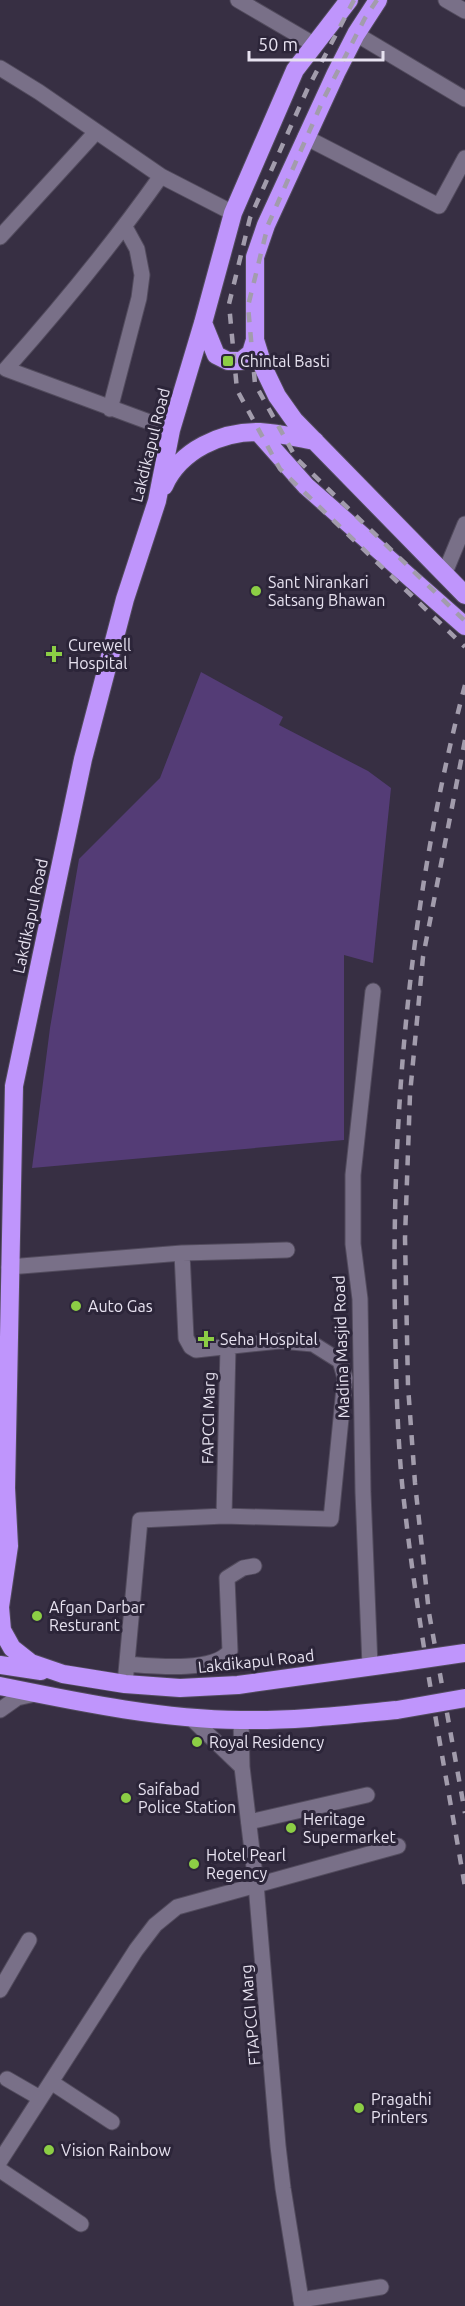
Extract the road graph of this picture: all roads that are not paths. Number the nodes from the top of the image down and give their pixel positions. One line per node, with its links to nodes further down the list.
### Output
1 (238, 0): 7 (street)
2 (349, 0): 7 (highway, Lakdikapul Road)
3 (378, 0): 6 (highway)
4 (446, 0): 5 (street)
5 (465, 12)
6 (356, 34): 9 (street); 11 (highway)
7 (315, 45): 14 (highway, Lakdikapul Road)
8 (0, 68): 10 (street)
9 (465, 99)
10 (96, 132): 13 (street); 16 (street)
11 (305, 137): 12 (street); 18 (highway)
12 (465, 158)
13 (161, 176): 14 (street); 15 (street)
14 (233, 213): 17 (highway, Lakdikapul Road)
15 (125, 227): 19 (street); 20 (street)
16 (0, 237)
17 (203, 323): 18 (highway); 21 (highway, Lakdikapul Road)
18 (255, 340): 23 (highway)
19 (3, 374): 20 (street)
20 (110, 409): 21 (street)
21 (171, 430): 24 (highway, Lakdikapul Road)
22 (258, 432): 23 (highway); 24 (highway); 28 (highway)
23 (315, 441): 26 (highway)
24 (157, 501): 32 (highway, Lakdikapul Road)
25 (465, 524): 26 (street)
26 (444, 575): 27 (highway)
27 (465, 595)
28 (459, 621)
29 (373, 991): 41 (street, Madina Masjid Road)
30 (283, 1245): 31 (street)
31 (182, 1253): 32 (street); 33 (street, FAPCCI Marg)
32 (9, 1267): 34 (highway, Lakdikapul Road)
33 (228, 1347): 36 (street, FAPCCI Marg); 36 (street)
34 (6, 1488): 35 (highway); 42 (highway, Lakdikapul Road)
35 (0, 1506)
36 (224, 1516): 39 (street)
37 (254, 1566): 39 (street)
38 (465, 1653): 41 (highway, Lakdikapul Road, bridge)
39 (127, 1664): 43 (street)
40 (0, 1665): 42 (highway)
41 (370, 1666): 43 (highway, Lakdikapul Road)
42 (63, 1674): 43 (highway, Lakdikapul Road)
43 (125, 1684)
44 (0, 1686): 45 (highway)
45 (38, 1694): 47 (street); 48 (highway)
46 (465, 1698): 49 (highway, bridge)
47 (0, 1710)
48 (190, 1717): 49 (highway); 50 (street)
49 (241, 1720): 50 (street, FTAPCCI Marg)
50 (242, 1767): 52 (street, FTAPCCI Marg)
51 (368, 1795): 52 (street)
52 (249, 1822): 54 (street, FTAPCCI Marg)
53 (398, 1846): 54 (street)
54 (256, 1884): 58 (street); 65 (street, FTAPCCI Marg)
55 (29, 1940): 56 (street)
56 (0, 1990)
57 (2, 2081): 59 (street)
58 (51, 2082): 59 (street); 60 (street)
59 (40, 2098): 61 (street)
60 (112, 2122)
61 (0, 2161)
62 (0, 2170): 63 (street)
63 (81, 2224)
64 (381, 2287): 65 (street)
65 (302, 2303)

